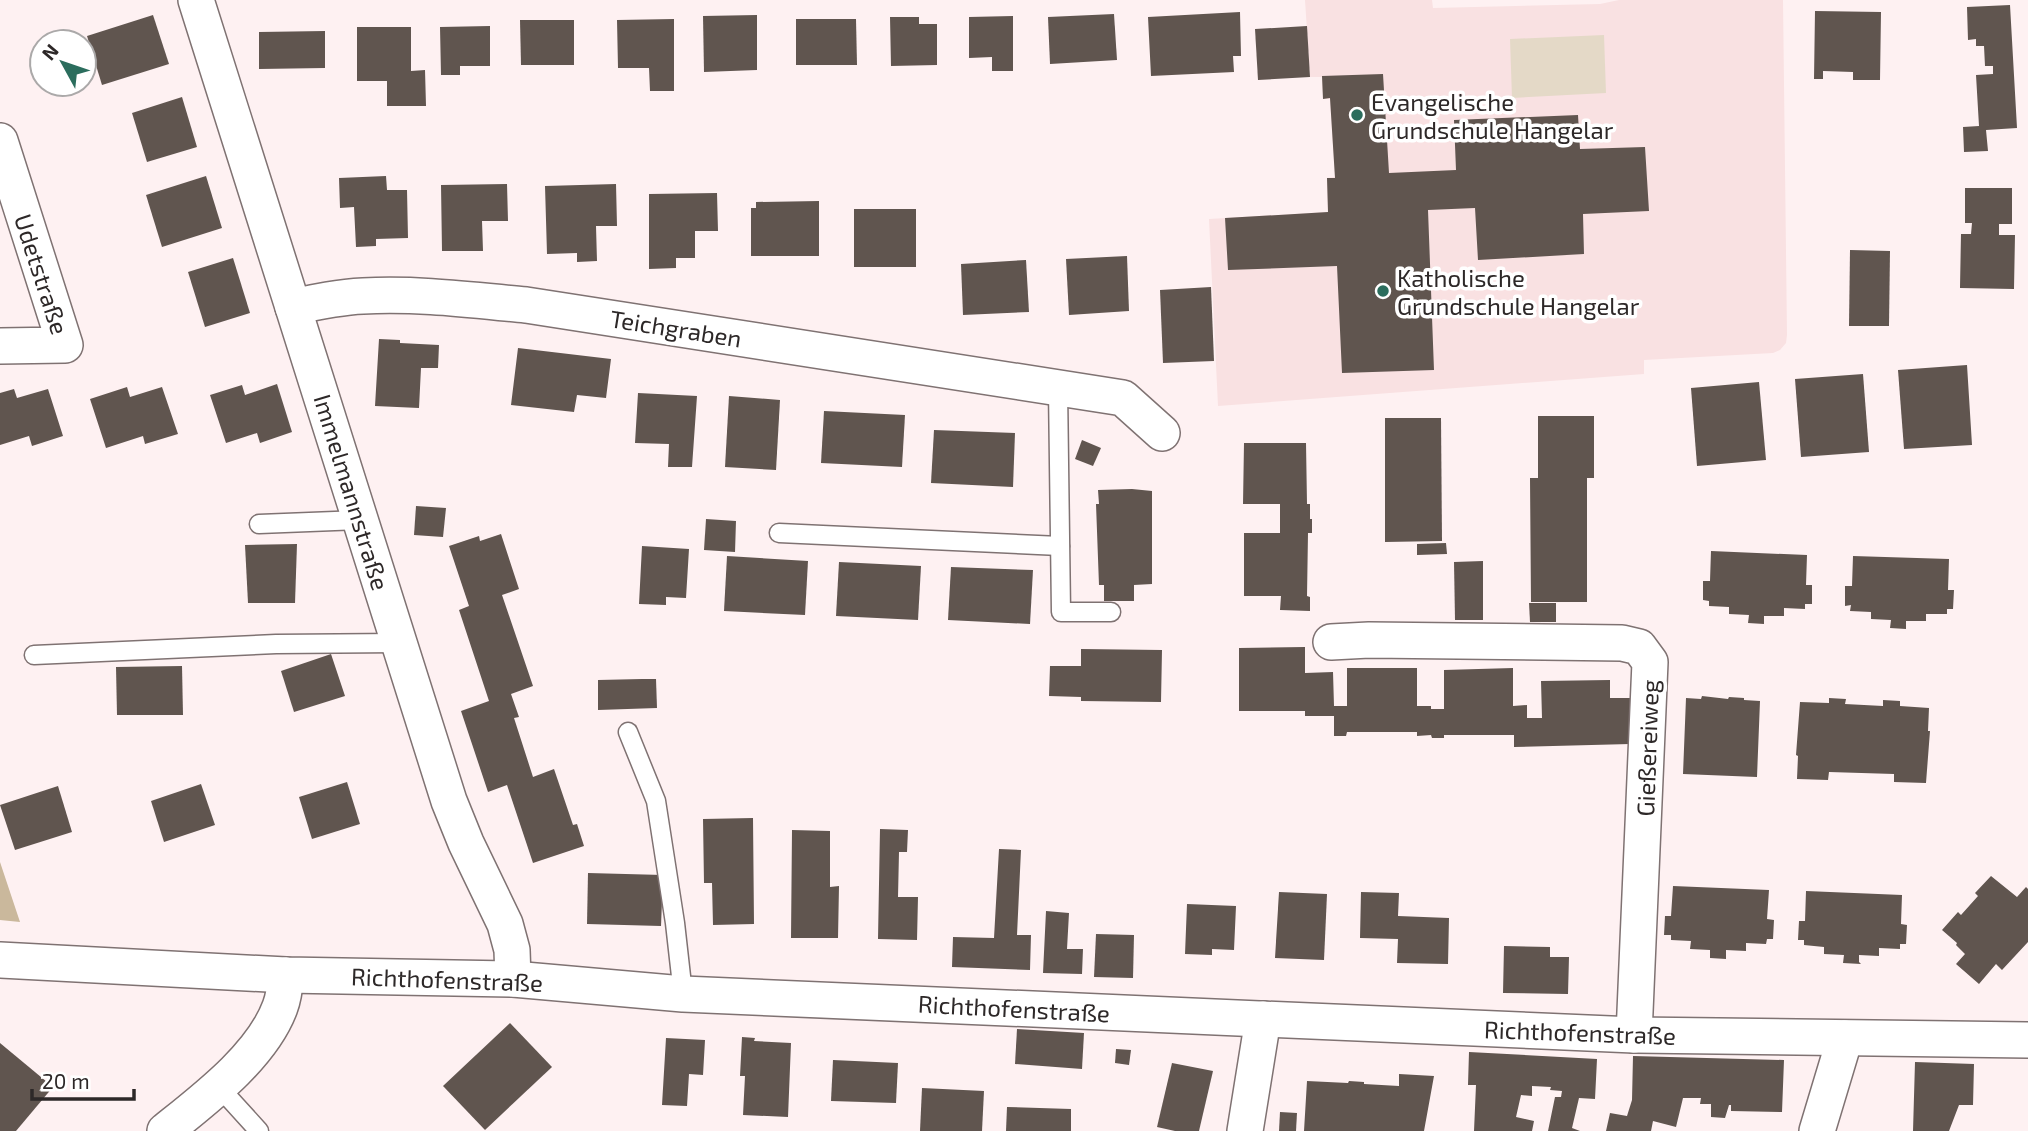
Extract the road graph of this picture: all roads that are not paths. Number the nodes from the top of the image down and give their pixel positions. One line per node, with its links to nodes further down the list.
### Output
1 (197, 0): 3 (street, Immelmannstraße)
2 (0, 141): 4 (street, Udetstraße)
3 (293, 307): 5 (street, Teichgraben); 7 (street, Immelmannstraße)
4 (0, 346)
5 (1058, 388): 6 (street, Teichgraben); 10 (lane)
6 (1161, 433)
7 (360, 520): 8 (lane); 13 (street, Immelmannstraße)
8 (259, 524)
9 (779, 533): 10 (lane)
10 (1060, 547): 11 (lane)
11 (1111, 612)
12 (1331, 642): 21 (street, Gießereiweg)
13 (399, 643): 14 (lane); 18 (street, Immelmannstraße)
14 (34, 655)
15 (628, 732): 19 (lane)
16 (0, 960): 17 (street, Richthofenstraße)
17 (286, 975): 18 (street, Richthofenstraße); 24 (street)
18 (513, 979): 19 (street, Richthofenstraße)
19 (683, 993): 20 (street, Richthofenstraße)
20 (1263, 1019): 21 (street, Richthofenstraße); 27 (street)
21 (1634, 1035): 22 (street, Richthofenstraße)
22 (1845, 1038): 23 (street, Richthofenstraße); 28 (street)
23 (2028, 1040)
24 (219, 1087): 25 (street); 26 (lane)
25 (165, 1131)
26 (259, 1131)
27 (1245, 1131)
28 (1816, 1131)

